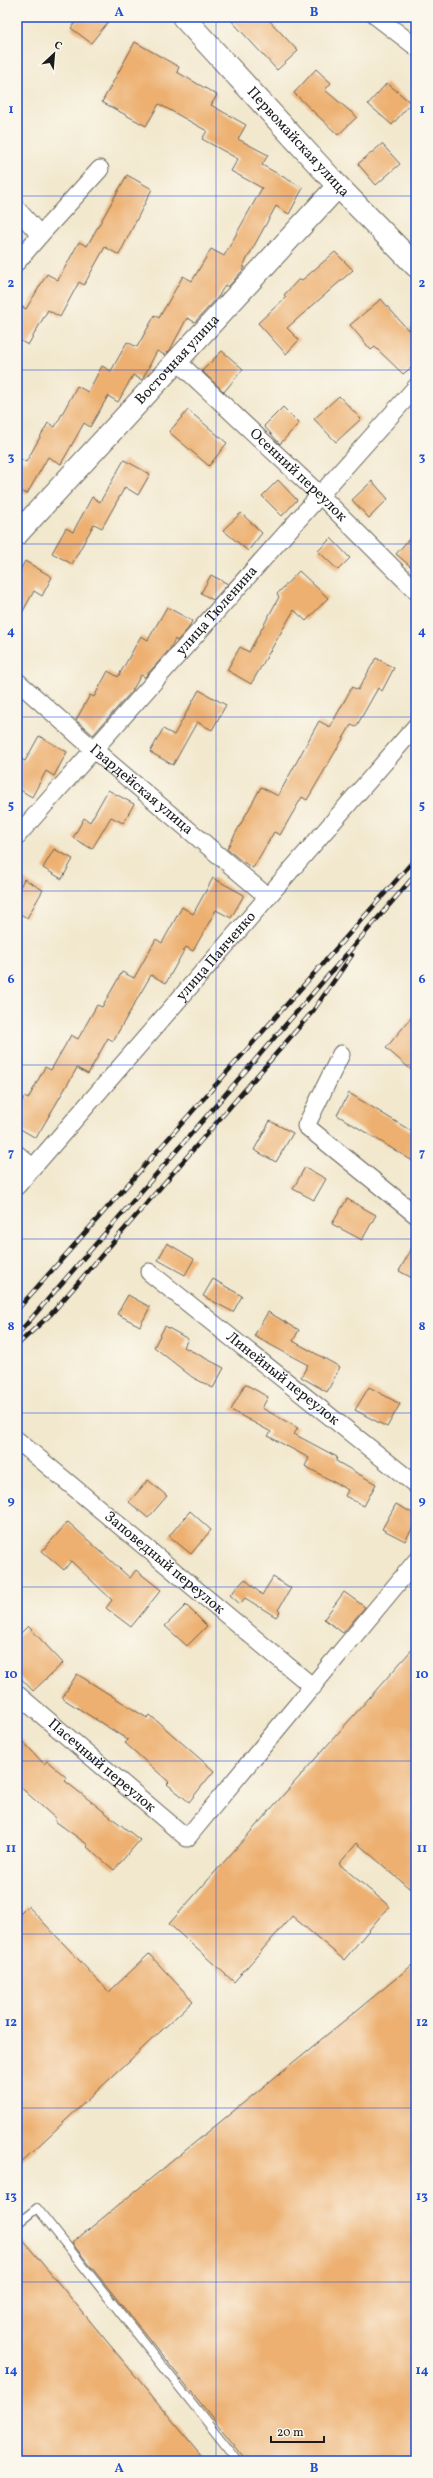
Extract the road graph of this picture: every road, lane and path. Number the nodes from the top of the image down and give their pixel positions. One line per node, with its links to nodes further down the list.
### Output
1 (183, 17): 5 (street, Первомайская улица)
2 (377, 17): 3 (street)
3 (416, 47)
4 (100, 169): 7 (street)
5 (338, 186): 9 (street, Первомайская улица); 10 (street, Восточная улица)
6 (17, 209): 7 (street)
7 (40, 235): 8 (street)
8 (17, 262)
9 (416, 266)
10 (178, 362): 12 (street, Осенний переулок); 13 (street, Восточная улица)
11 (416, 387): 12 (street, улица Тюленина)
12 (321, 496): 14 (street, Осенний переулок); 17 (street, улица Тюленина)
13 (17, 534)
14 (416, 591)
15 (17, 681): 17 (street, Гвардейская улица)
16 (416, 726): 19 (street, улица Панченко)
17 (92, 748): 18 (street, улица Тюленина); 19 (street, Гвардейская улица)
18 (17, 836)
19 (268, 897): 22 (street, улица Панченко)
20 (342, 1054): 24 (street)
21 (17, 1154): 22 (street)
22 (33, 1168): 23 (street, улица Панченко)
23 (17, 1186)
24 (416, 1215)
25 (149, 1272): 27 (street, Линейный переулок)
26 (17, 1440): 29 (street, Заповедный переулок)
27 (416, 1485)
28 (416, 1561): 29 (street)
29 (313, 1686): 30 (street, Пасечный переулок)
30 (17, 1694)
31 (17, 2224): 32 (lane)
32 (238, 2461)

